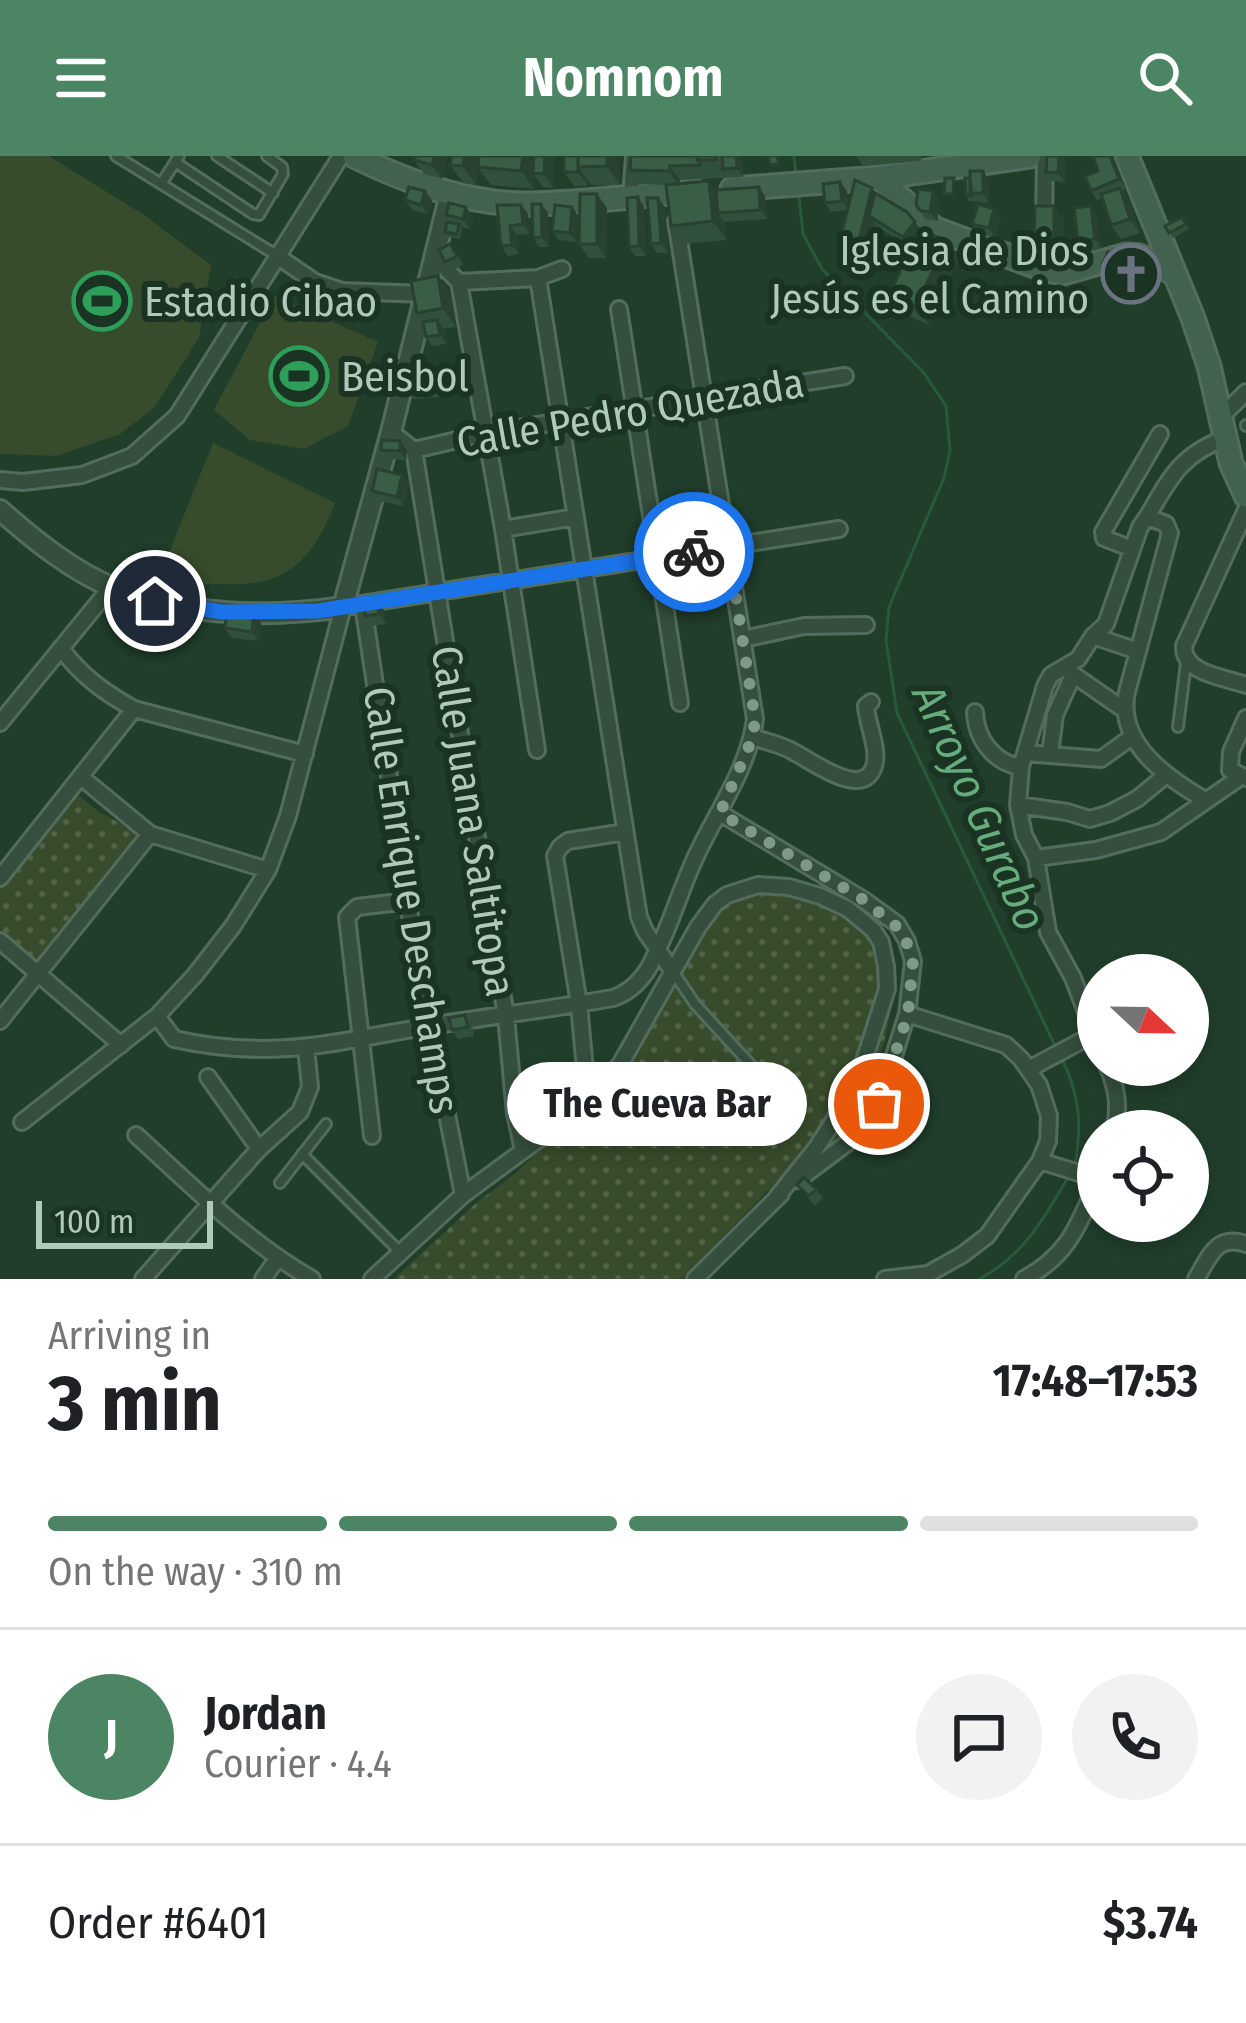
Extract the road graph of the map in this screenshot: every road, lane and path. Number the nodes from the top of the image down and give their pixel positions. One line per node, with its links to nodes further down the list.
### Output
1 (116, 156): 13 (lane)
2 (217, 156): 14 (lane)
3 (267, 156): 14 (lane)
4 (341, 156): 18 (street)
5 (354, 156): 16 (main road)
6 (634, 156): 17 (street)
7 (1030, 156): 11 (main road)
8 (1045, 156): 21 (street)
9 (1127, 156): 22 (main road)
10 (177, 159): 13 (lane); 14 (lane)
11 (937, 163): 12 (main road)
12 (878, 178): 15 (main road); 21 (main road)
13 (161, 184): 18 (lane)
14 (273, 193)
15 (671, 193): 17 (main road); 29 (street)
16 (450, 194): 17 (main road); 19 (street)
17 (631, 197)
18 (278, 256): 25 (street); 37 (street)
19 (435, 258): 24 (street); 25 (street)
20 (562, 269): 23 (street)
21 (1043, 269): 22 (main road)
22 (1174, 274): 32 (main road)
23 (538, 278): 24 (street); 31 (street)
24 (459, 281): 34 (street)
25 (425, 294): 33 (street)
26 (619, 309): 30 (street)
27 (845, 376): 29 (street, Calle Pedro Quezada)
28 (1246, 392): 32 (street)
29 (703, 400): 30 (street, Calle Pedro Quezada); 45 (street)
30 (633, 411): 31 (street, Calle Pedro Quezada); 47 (street)
31 (560, 422): 34 (street, Calle Pedro Quezada); 42 (street)
32 (1223, 427): 38 (main road); 41 (street)
33 (391, 432): 36 (street); 53 (street)
34 (487, 434): 36 (street, Calle Pedro Quezada); 43 (street)
35 (1160, 434): 46 (street)
36 (414, 450): 51 (street, Calle Juana Saltitopa)
37 (0, 480)
38 (1246, 496)
39 (0, 510): 50 (street)
40 (1246, 510): 59 (street)
41 (1147, 517): 46 (street); 58 (street)
42 (576, 518): 43 (street); 48 (street)
43 (503, 529): 49 (street)
44 (839, 529): 45 (street)
45 (728, 547): 47 (street); 56 (street)
46 (1132, 548): 55 (street)
47 (656, 558): 48 (street); 63 (street)
48 (585, 571): 49 (street); 82 (street)
49 (512, 581): 51 (street); 72 (street)
50 (111, 587): 53 (street); 57 (street)
51 (436, 593): 52 (street); 96 (street, Calle Juana Saltitopa)
52 (363, 604): 53 (street); 87 (street, Calle Enrique Deschamps)
53 (343, 607): 73 (street)
54 (866, 625): 56 (street)
55 (1093, 637): 58 (street); 60 (street)
56 (743, 639): 71 (street)
57 (61, 648): 64 (street); 68 (street)
58 (1138, 651): 65 (street)
59 (1191, 665): 61 (street); 69 (lane)
60 (1068, 671): 65 (street); 74 (street); 75 (street)
61 (1246, 685)
62 (871, 702): 71 (street)
63 (680, 703)
64 (134, 709): 73 (street); 77 (street)
65 (1124, 709): 70 (street)
66 (975, 712): 75 (street)
67 (1246, 718): 78 (street)
68 (0, 723)
69 (1178, 727)
70 (1133, 736): 74 (street); 76 (street)
71 (753, 737): 81 (street)
72 (537, 750)
73 (305, 754): 85 (street)
74 (1050, 755): 75 (street)
75 (1023, 760): 80 (street)
76 (1165, 776): 79 (street); 80 (street)
77 (81, 777): 83 (street); 86 (street)
78 (1244, 777): 79 (street)
79 (1205, 800): 84 (street)
80 (1018, 805): 84 (street)
81 (720, 813): 89 (street); 94 (street)
82 (626, 832): 89 (street); 93 (street)
83 (149, 834): 85 (street); 91 (street)
84 (1036, 858): 92 (street)
85 (268, 870): 95 (street)
86 (0, 878)
87 (408, 901): 98 (street, Calle Enrique Deschamps); 99 (street)
88 (0, 941): 91 (street)
89 (657, 949): 90 (street); 93 (street)
90 (673, 972): 105 (street); 106 (lane); 118 (street)
91 (39, 974): 97 (street); 101 (street)
92 (1077, 990)
93 (579, 1004): 96 (street); 105 (street)
94 (908, 1014): 103 (street); 118 (street)
95 (157, 1016): 101 (street); 102 (street)
96 (506, 1016): 98 (street); 112 (street, Calle Juana Saltitopa)
97 (0, 1021)
98 (429, 1026): 99 (street); 117 (street, Calle Enrique Deschamps)
99 (360, 1040): 102 (street); 110 (street)
100 (1077, 1043): 103 (street)
101 (121, 1045): 107 (street)
102 (306, 1048): 111 (street)
103 (1029, 1069): 114 (street)
104 (208, 1077): 111 (street)
105 (588, 1103): 112 (street)
106 (792, 1110)
107 (22, 1122)
108 (326, 1124): 113 (lane)
109 (136, 1135): 119 (street)
110 (371, 1136)
111 (259, 1149): 119 (street)
112 (523, 1150): 117 (street)
113 (302, 1154): 116 (lane); 122 (lane)
114 (1040, 1161): 115 (street); 130 (street)
115 (1077, 1173)
116 (280, 1183)
117 (463, 1196): 122 (street)
118 (777, 1197): 129 (street)
119 (210, 1203): 123 (street); 124 (street)
120 (1077, 1222): 131 (street)
121 (1246, 1244): 132 (street)
122 (400, 1252): 128 (street)
123 (278, 1259): 126 (street); 127 (street)
124 (158, 1273): 125 (street)
125 (143, 1279)
126 (263, 1279)
127 (312, 1279)
128 (372, 1279)
129 (695, 1279)
130 (885, 1279)
131 (1024, 1279)
132 (1196, 1279)

